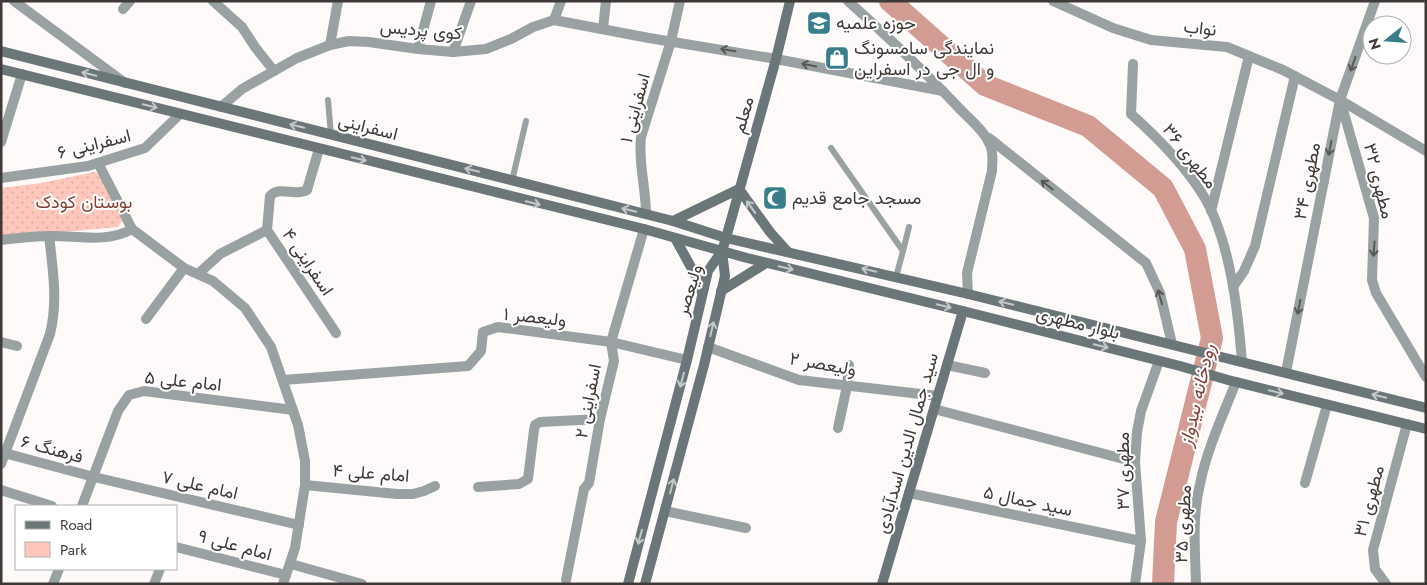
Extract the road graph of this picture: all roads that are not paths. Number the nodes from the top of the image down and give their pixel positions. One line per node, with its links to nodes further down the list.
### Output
1 (14, 1): 27 (street)
2 (213, 1): 24 (street)
3 (338, 1): 16 (street)
4 (431, 1): 17 (street)
5 (471, 1): 19 (street)
6 (561, 1): 13 (street)
7 (606, 1): 14 (street)
8 (680, 1): 15 (street, اسفراینی ۱)
9 (790, 1): 21 (main road, معلم)
10 (848, 1): 28 (street)
11 (1053, 1): 20 (street, نواب)
12 (1375, 1): 30 (street, مطهری ۳۴, one-way to 30)
13 (554, 20): 14 (street); 19 (street, کوی پردیس)
14 (602, 29): 15 (street)
15 (671, 41): 21 (street, one-way to 15); 47 (street, اسفراینی ۱)
16 (330, 45): 17 (street, کوی پردیس); 24 (street, کوی پردیس)
17 (418, 49): 19 (street, کوی پردیس)
18 (1, 51): 27 (main road, اسفراینی, one-way to 18)
19 (453, 52)
20 (1249, 56): 26 (street, نواب); 45 (street)
21 (776, 59): 28 (street, one-way to 21); 43 (main road, معلم)
22 (1133, 64): 45 (street, مطهری ۳۶)
23 (1, 69): 25 (main road, اسفراینی)
24 (274, 71): 31 (street, کوی پردیس)
25 (22, 74): 32 (main road, اسفراینی, one-way to 32); 36 (street)
26 (1295, 76): 30 (street, نواب); 64 (street)
27 (126, 83): 31 (main road, اسفراینی)
28 (943, 91): 35 (street)
29 (328, 100): 34 (lane)
30 (1340, 100): 39 (street, نواب); 83 (street, مطهری ۳۴, one-way to 83); 86 (street, مطهری ۳۲, one-way to 86)
31 (220, 107): 34 (main road, اسفراینی, one-way to 31)
32 (180, 114): 38 (main road, اسفراینی); 40 (street, اسفراینی ۶)
33 (526, 121): 42 (lane)
34 (331, 135): 42 (main road, اسفراینی, one-way to 34)
35 (986, 136): 67 (street); 73 (street, one-way to 35)
36 (1, 142)
37 (831, 148): 59 (lane)
38 (319, 149): 46 (main road, اسفراینی, one-way to 46); 51 (street, اسفراینی ۴)
39 (1426, 151)
40 (98, 163): 41 (street, اسفراینی ۶); 50 (street)
41 (1, 178)
42 (512, 181): 44 (main road, اسفراینی)
43 (739, 189): 48 (main road); 55 (main road, معلم); 58 (main road, one-way to 43)
44 (573, 196): 46 (main road); 47 (main road, اسفراینی, one-way to 44)
45 (1210, 211): 64 (street, مطهری ۳۶)
46 (570, 212): 52 (main road, اسفراینی)
47 (646, 214): 48 (main road, اسفراینی)
48 (673, 221): 55 (main road, اسفراینی)
49 (909, 228): 59 (lane)
50 (132, 229): 53 (street); 61 (street)
51 (267, 230): 62 (street); 70 (street, اسفراینی ۴)
52 (644, 230): 54 (main road, اسفراینی); 72 (street, اسفراینی ۲)
53 (50, 236): 56 (street); 99 (street)
54 (675, 238): 57 (main road, اسفراینی); 66 (main road)
55 (726, 238): 57 (main road, معلم); 58 (main road, بلوار مطهری)
56 (1, 240)
57 (722, 251): 60 (main road, بلوار مطهری); 65 (main road, ولیعصر); 66 (main road, ولیعصر)
58 (787, 251): 63 (main road, بلوار مطهری, one-way to 58)
59 (903, 251): 63 (lane)
60 (766, 263): 65 (main road); 68 (main road, بلوار مطهری, one-way to 68)
61 (184, 268): 62 (street); 69 (street)
62 (198, 274): 87 (street)
63 (896, 277): 67 (main road, بلوار مطهری)
64 (1233, 287): 79 (street, مطهری ۳۶)
65 (721, 291): 75 (main road, ولیعصر, one-way to 65)
66 (703, 293): 77 (main road, ولیعصر)
67 (968, 294): 73 (main road, بلوار مطهری, one-way to 67)
68 (963, 311): 78 (main road, بلوار مطهری, one-way to 78); 82 (main road, سید جمال الدین اسدآبادی)
69 (146, 319)
70 (336, 333)
71 (1, 342): 74 (street)
72 (611, 342): 77 (street, ولیعصر ۱); 87 (street, ولیعصر ۱); 95 (street, اسفراینی ۲)
73 (1172, 344): 76 (main road, بلوار مطهری)
74 (16, 346)
75 (708, 347): 80 (main road, ولیعصر); 89 (street, ولیعصر ۲)
76 (1212, 354): 79 (main road, بلوار مطهری); 85 (main road)
77 (687, 360): 80 (main road); 124 (main road, ولیعصر, one-way to 124)
78 (1159, 360): 85 (main road, بلوار مطهری); 100 (street, مطهری ۳۷)
79 (1238, 361): 83 (main road, بلوار مطهری)
80 (704, 365): 111 (main road, ولیعصر, one-way to 80)
81 (849, 365): 89 (street)
82 (947, 365): 84 (street); 90 (main road, سید جمال الدین اسدآبادی)
83 (1286, 372): 92 (main road, بلوار مطهری, one-way to 83)
84 (985, 373)
85 (1206, 373): 88 (main road, بلوار مطهری)
86 (1426, 377)
87 (283, 380): 94 (street)
88 (1232, 381): 91 (main road, بلوار مطهری, one-way to 91); 128 (street, مطهری ۳۵)
89 (847, 386): 90 (street, ولیعصر ۲); 97 (street)
90 (938, 396): 93 (main road, سید جمال الدین اسدآبادی)
91 (1328, 405): 96 (main road, بلوار مطهری); 103 (street)
92 (1426, 408)
93 (934, 409): 100 (street); 108 (main road, سید جمال الدین اسدآبادی)
94 (293, 410): 102 (street, امام علی ۵); 104 (street)
95 (600, 419): 106 (street); 120 (street, اسفراینی ۲)
96 (1407, 424): 98 (main road, بلوار مطهری); 129 (street, مطهری ۳۱)
97 (838, 428)
98 (1426, 429)
99 (3, 453): 101 (street); 102 (street, فرهنگ ۶)
100 (1135, 462): 114 (street, مطهری ۳۷)
101 (1, 464)
102 (94, 477): 110 (street); 112 (street, امام علی ۷)
103 (1305, 483)
104 (305, 485): 105 (street, امام علی ۴); 112 (street)
105 (434, 486)
106 (478, 487)
107 (1, 490): 109 (street)
108 (909, 494): 114 (street, سید جمال ۵); 126 (main road, سید جمال الدین اسدآبادی)
109 (49, 505)
110 (82, 505)
111 (665, 511): 113 (street); 125 (main road, ولیعصر)
112 (299, 525): 116 (street)
113 (746, 528)
114 (1141, 541): 127 (street, مطهری ۳۷)
115 (178, 548): 119 (street, امام علی ۹)
116 (291, 564): 119 (street); 123 (street)
117 (59, 570): 121 (street)
118 (160, 570): 122 (street)
119 (284, 579)
120 (566, 580)
121 (53, 584)
122 (154, 584)
123 (362, 584)
124 (628, 584)
125 (645, 584)
126 (882, 584)
127 (1135, 584)
128 (1196, 584)
129 (1386, 584)

